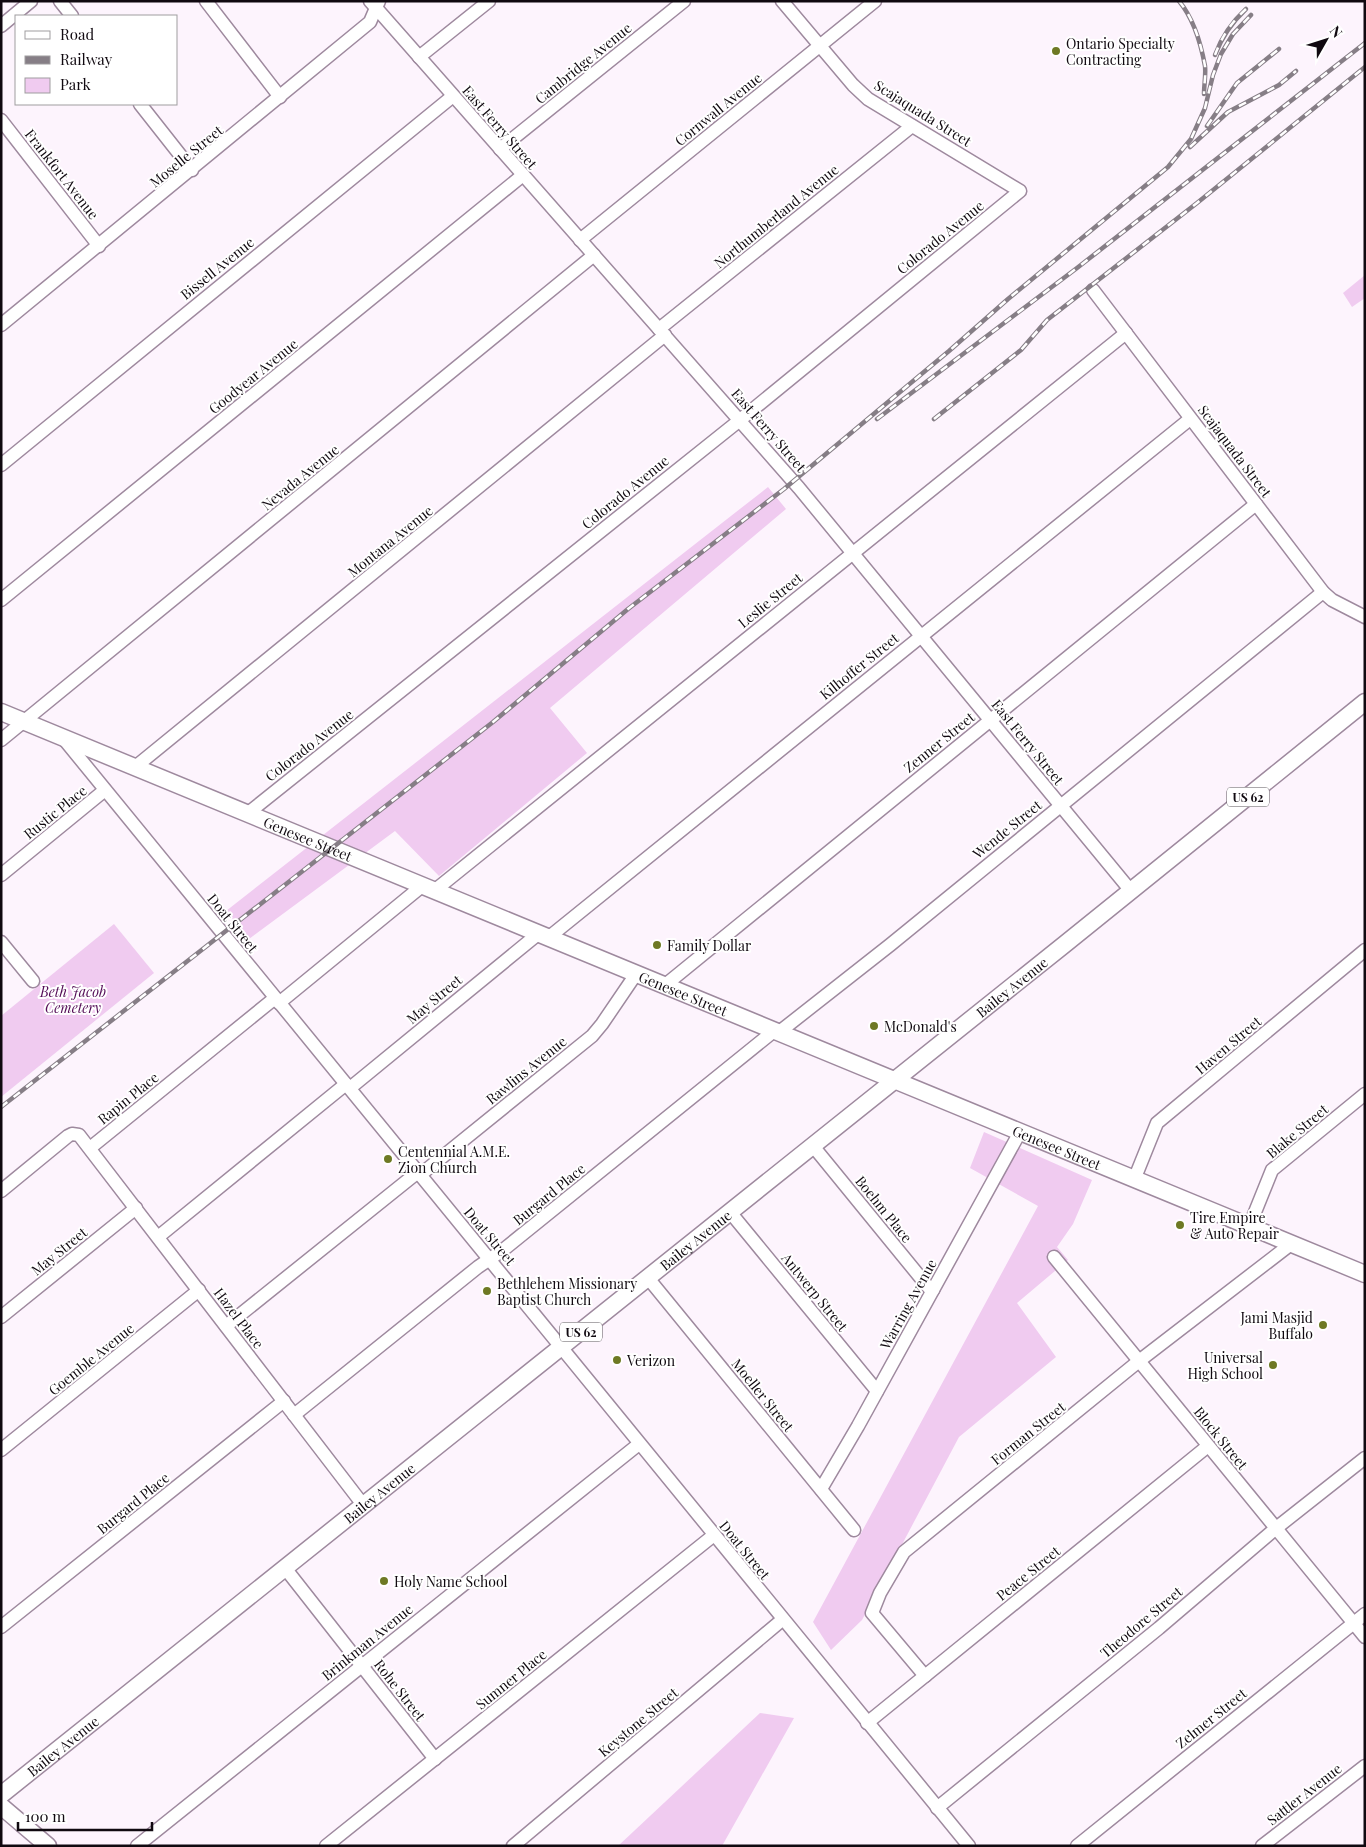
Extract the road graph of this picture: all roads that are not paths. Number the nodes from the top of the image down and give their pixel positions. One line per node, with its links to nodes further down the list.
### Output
1 (31, 1): 10 (street)
2 (60, 1): 9 (street)
3 (206, 1): 14 (street)
4 (489, 1): 12 (street)
5 (684, 1): 18 (street, Cambridge Avenue)
6 (782, 1): 11 (street, Scajaquada Street)
7 (875, 1): 11 (street, Cornwall Avenue)
8 (375, 4): 12 (street, East Ferry Street); 14 (street, Moselle Street)
9 (71, 15)
10 (1, 26)
11 (820, 46): 17 (street, Scajaquada Street); 22 (street, Cornwall Avenue)
12 (419, 57): 13 (street, East Ferry Street)
13 (453, 96): 18 (street, East Ferry Street); 31 (street, Bissell Avenue)
14 (280, 97): 19 (street, Moselle Street)
15 (141, 105): 19 (street)
16 (1, 120): 23 (street, Frankfort Avenue)
17 (912, 126): 21 (street, Scajaquada Street); 27 (street, Northumberland Avenue)
18 (500, 149): 20 (street, East Ferry Street)
19 (192, 170): 23 (street, Moselle Street)
20 (523, 175): 22 (street, East Ferry Street); 35 (street, Goodyear Avenue)
21 (1020, 191): 30 (street, Colorado Avenue)
22 (580, 240): 24 (street, East Ferry Street)
23 (99, 246): 26 (street, Moselle Street)
24 (594, 255): 27 (street, East Ferry Street); 41 (street, Nevada Avenue)
25 (1093, 290): 28 (street, Scajaquada Street)
26 (2, 322)
27 (662, 332): 30 (street, East Ferry Street); 44 (street, Montana Avenue)
28 (1126, 333): 29 (street, Scajaquada Street); 33 (street, Leslie Street)
29 (1190, 419): 32 (street, Scajaquada Street); 37 (street, Kilhoffer Street)
30 (740, 420): 33 (street, East Ferry Street); 47 (street, Colorado Avenue)
31 (1, 465)
32 (1256, 504): 34 (street, Scajaquada Street); 40 (street, Zenner Street)
33 (852, 552): 37 (street, East Ferry Street); 49 (street, Leslie Street)
34 (1324, 592): 36 (street, Scajaquada Street); 46 (street, Wende Street)
35 (1, 600)
36 (1365, 618)
37 (921, 636): 40 (street, East Ferry Street); 51 (street, Kilhoffer Street)
38 (1365, 702): 50 (main road, Bailey Avenue / US 62)
39 (1, 712): 41 (main road, Genesee Street)
40 (990, 720): 46 (street, East Ferry Street); 56 (street, Zenner Street)
41 (24, 722): 42 (main road, Genesee Street); 43 (street, Nevada Avenue)
42 (63, 738): 44 (main road, Genesee Street); 45 (street, Doat Street)
43 (1, 740)
44 (134, 768): 47 (main road, Genesee Street)
45 (105, 790): 48 (street, Rustic Place); 57 (street, Doat Street)
46 (1060, 805): 50 (street, East Ferry Street); 58 (street, Wende Street)
47 (247, 814): 49 (main road, Genesee Street)
48 (1, 875)
49 (428, 888): 51 (main road, Genesee Street); 57 (street, Rapin Place)
50 (1130, 891): 59 (main road, Bailey Avenue / US 62)
51 (543, 936): 54 (main road, Genesee Street); 60 (street, May Street)
52 (1, 942): 55 (street)
53 (1365, 950): 66 (street, Haven Street)
54 (636, 974): 56 (main road, Genesee Street); 65 (street, Rawlins Avenue)
55 (33, 981)
56 (664, 986): 58 (main road, Genesee Street)
57 (277, 1000): 60 (street, Doat Street); 64 (street, Rapin Place)
58 (776, 1032): 59 (main road, Genesee Street); 74 (street, Burgard Place)
59 (894, 1081): 62 (main road, Genesee Street); 63 (main road, Bailey Avenue / US 62)
60 (348, 1086): 65 (street, Doat Street); 71 (street, May Street)
61 (1365, 1094): 70 (street, Blake Street)
62 (1020, 1132): 66 (main road, Genesee Street); 78 (street, Warring Avenue)
63 (813, 1146): 69 (main road, Bailey Avenue / US 62); 78 (street, Boehm Place)
64 (90, 1148): 67 (street); 68 (street, Hazel Place)
65 (419, 1174): 74 (street, Doat Street); 80 (street)
66 (1134, 1180): 70 (main road, Genesee Street)
67 (1, 1191)
68 (136, 1208): 71 (street, Hazel Place); 79 (street, May Street)
69 (730, 1212): 76 (main road, Bailey Avenue / US 62); 83 (street, Antwerp Street)
70 (1249, 1227): 72 (main road, Genesee Street)
71 (158, 1236): 77 (street, Hazel Place)
72 (1291, 1244): 75 (main road, Genesee Street); 82 (street, Forman Street)
73 (1054, 1257): 82 (street, Block Street)
74 (489, 1260): 81 (street, Doat Street); 85 (street, Burgard Place)
75 (1364, 1273)
76 (648, 1278): 81 (main road, Bailey Avenue / US 62); 90 (street, Moeller Street)
77 (199, 1290): 80 (street, Hazel Place); 88 (street, Goemble Avenue)
78 (933, 1290): 83 (street, Warring Avenue)
79 (1, 1317)
80 (226, 1326): 84 (street, Hazel Place)
81 (562, 1347): 86 (street, Doat Street); 91 (main road, Bailey Avenue / US 62)
82 (1140, 1361): 87 (street, Block Street); 102 (street, Forman Street)
83 (877, 1391): 90 (street, Warring Avenue)
84 (284, 1401): 85 (street, Hazel Place); 99 (street, Burgard Place)
85 (294, 1415): 91 (street, Hazel Place)
86 (639, 1444): 94 (street, Doat Street); 101 (street, Brinkman Avenue)
87 (1208, 1446): 92 (street, Block Street); 102 (street, Peace Street)
88 (1, 1450)
89 (1365, 1458): 92 (street, Theodore Street)
90 (820, 1489): 93 (street, Moeller Street)
91 (364, 1506): 95 (main road, Bailey Avenue / US 62)
92 (1275, 1529): 98 (street, Block Street); 108 (street, Theodore Street)
93 (854, 1530)
94 (714, 1535): 97 (street, Doat Street); 104 (street, Sumner Place)
95 (286, 1568): 101 (street, Rohe Street); 106 (main road, Bailey Avenue / US 62)
96 (1365, 1614): 98 (street, Zelmer Street)
97 (782, 1620): 103 (street, Doat Street); 112 (street, Keystone Street)
98 (1353, 1623): 100 (street, Block Street); 114 (street, Zelmer Street)
99 (1, 1628)
100 (1365, 1637)
101 (362, 1666): 104 (street, Rohe Street); 110 (street, Brinkman Avenue)
102 (925, 1676): 103 (street, Peace Street)
103 (867, 1723): 108 (street, Doat Street)
104 (435, 1759): 111 (street, Sumner Place)
105 (1365, 1766): 115 (street, Sattler Avenue)
106 (1, 1795)
107 (1, 1806): 109 (main road)
108 (937, 1808): 113 (street, Doat Street)
109 (48, 1846)
110 (137, 1846)
111 (326, 1846)
112 (513, 1846)
113 (969, 1846)
114 (1077, 1846)
115 (1262, 1846)

